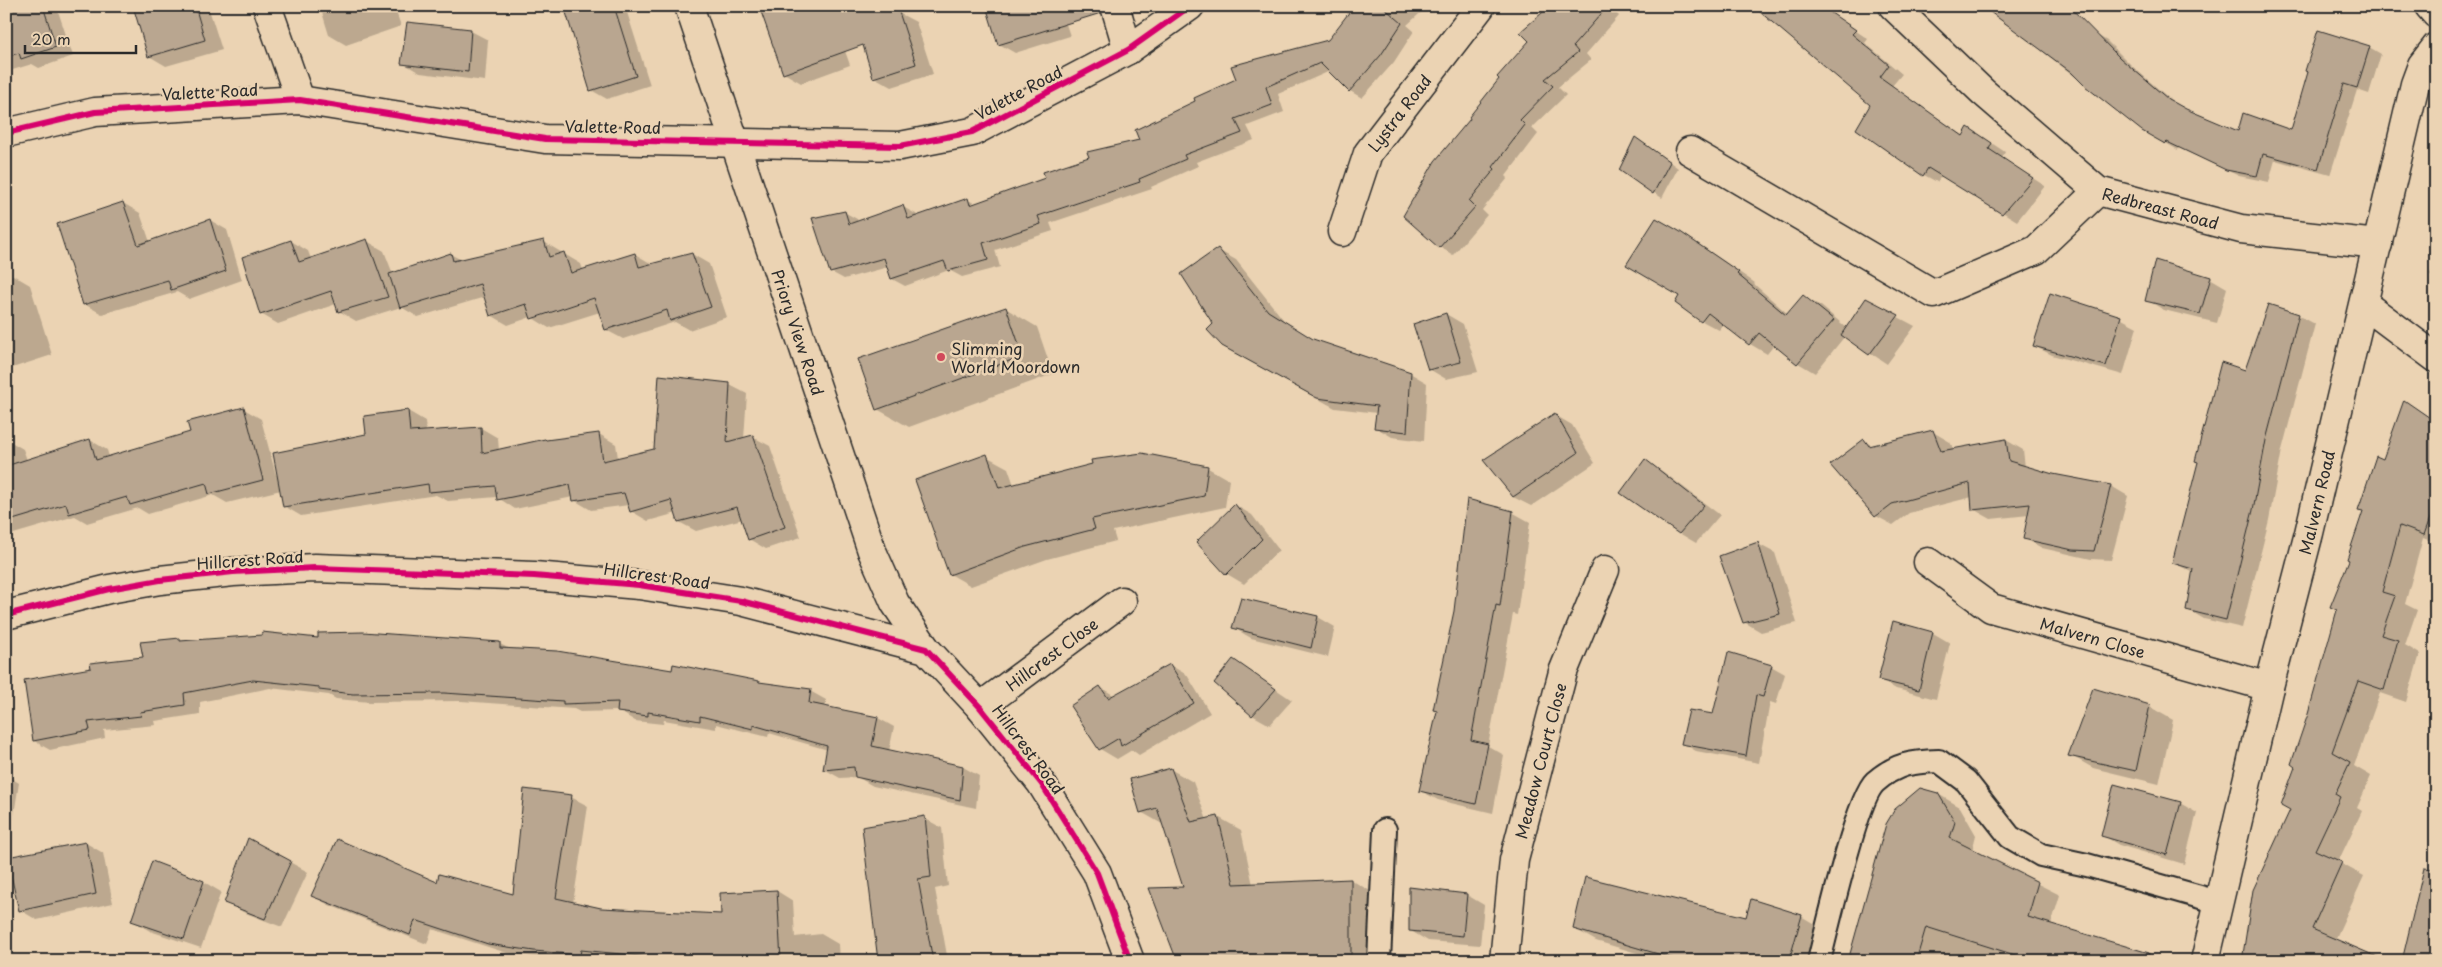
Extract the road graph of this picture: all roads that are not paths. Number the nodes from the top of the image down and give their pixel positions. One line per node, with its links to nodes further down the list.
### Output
1 (267, 6): 9 (street)
2 (689, 6): 11 (street, Priory View Road)
3 (1115, 6): 8 (street)
4 (1190, 6): 8 (street, Valette Road)
5 (1481, 6): 14 (street, Lystra Road)
6 (1893, 6): 13 (street, Redbreast Road)
7 (2436, 47): 15 (street, Malvern Road)
8 (1128, 50): 11 (street, Valette Road)
9 (300, 100): 10 (street, Valette Road); 11 (street, Valette Road)
10 (6, 133)
11 (736, 143): 22 (street, Priory View Road)
12 (1690, 151): 13 (street)
13 (2098, 191): 15 (street, Redbreast Road)
14 (1342, 232)
15 (2378, 244): 16 (street, Malvern Road)
16 (2364, 304): 17 (street); 23 (street, Malvern Road)
17 (2436, 358)
18 (1928, 562): 23 (street, Malvern Close)
19 (1605, 570): 29 (street, Meadow Court Close)
20 (1122, 601): 24 (street, Hillcrest Close)
21 (6, 615): 22 (street, Hillcrest Road)
22 (926, 649): 24 (street, Hillcrest Road)
23 (2270, 687): 26 (street, Malvern Road)
24 (980, 707): 27 (street, Hillcrest Road)
25 (1385, 830): 28 (lane)
26 (2218, 902): 30 (lane); 31 (street, Malvern Road)
27 (1130, 961)
28 (1379, 961)
29 (1504, 961)
30 (1819, 961)
31 (2205, 961)

